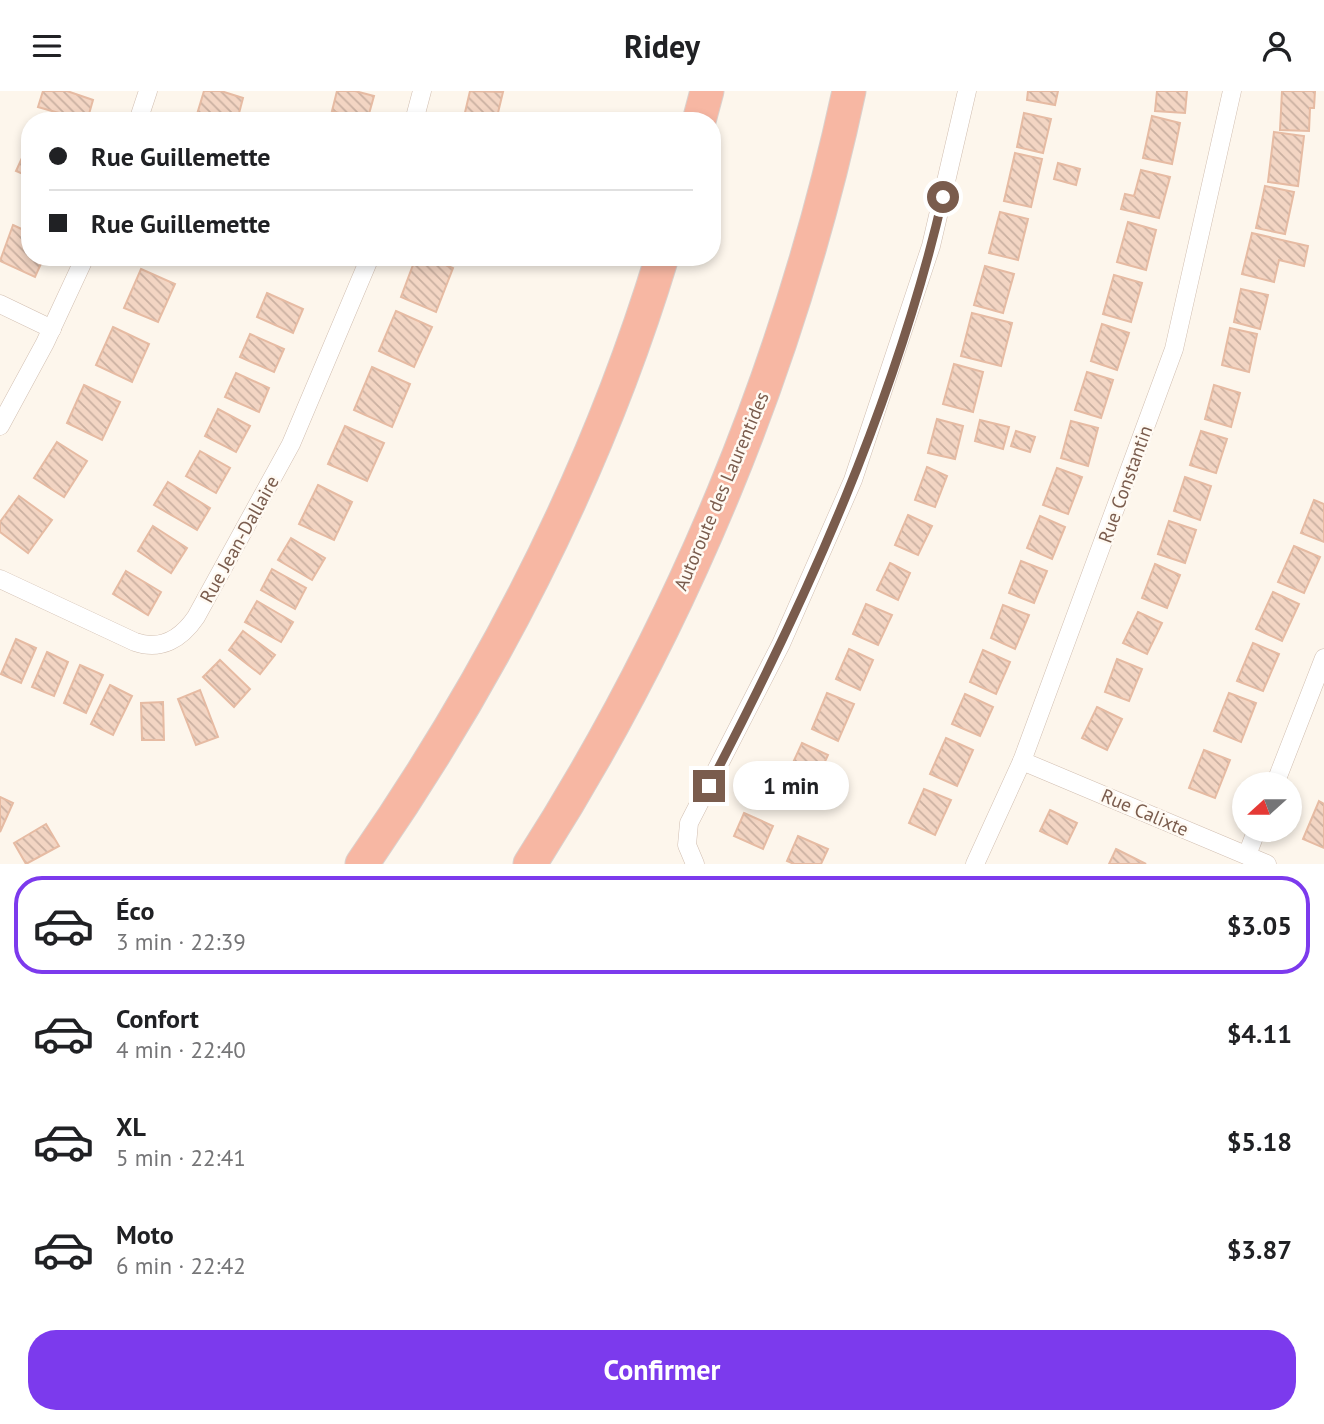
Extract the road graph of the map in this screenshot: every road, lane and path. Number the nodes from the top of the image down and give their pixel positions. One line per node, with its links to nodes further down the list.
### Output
1 (148, 91): 7 (street)
2 (422, 91): 8 (street)
3 (707, 91): 9 (highway)
4 (849, 91): 24 (highway, Autoroute des Laurentides)
5 (967, 91): 22 (street)
6 (1232, 91): 18 (street, Rue Constantin)
7 (141, 112)
8 (416, 112)
9 (701, 112)
10 (81, 266): 14 (street)
11 (366, 266): 16 (street, Rue Jean-Dallaire)
12 (659, 266): 23 (highway)
13 (0, 304): 14 (street)
14 (52, 329): 15 (street)
15 (0, 426)
16 (0, 579)
17 (1324, 657): 19 (street)
18 (1022, 761): 21 (street, Rue Calixte); 25 (street, Rue Constantin)
19 (1280, 772)
20 (1252, 842): 21 (street)
21 (1247, 855): 26 (street, Rue Calixte)
22 (692, 858)
23 (362, 864)
24 (530, 864)
25 (975, 864)
26 (1267, 864)

